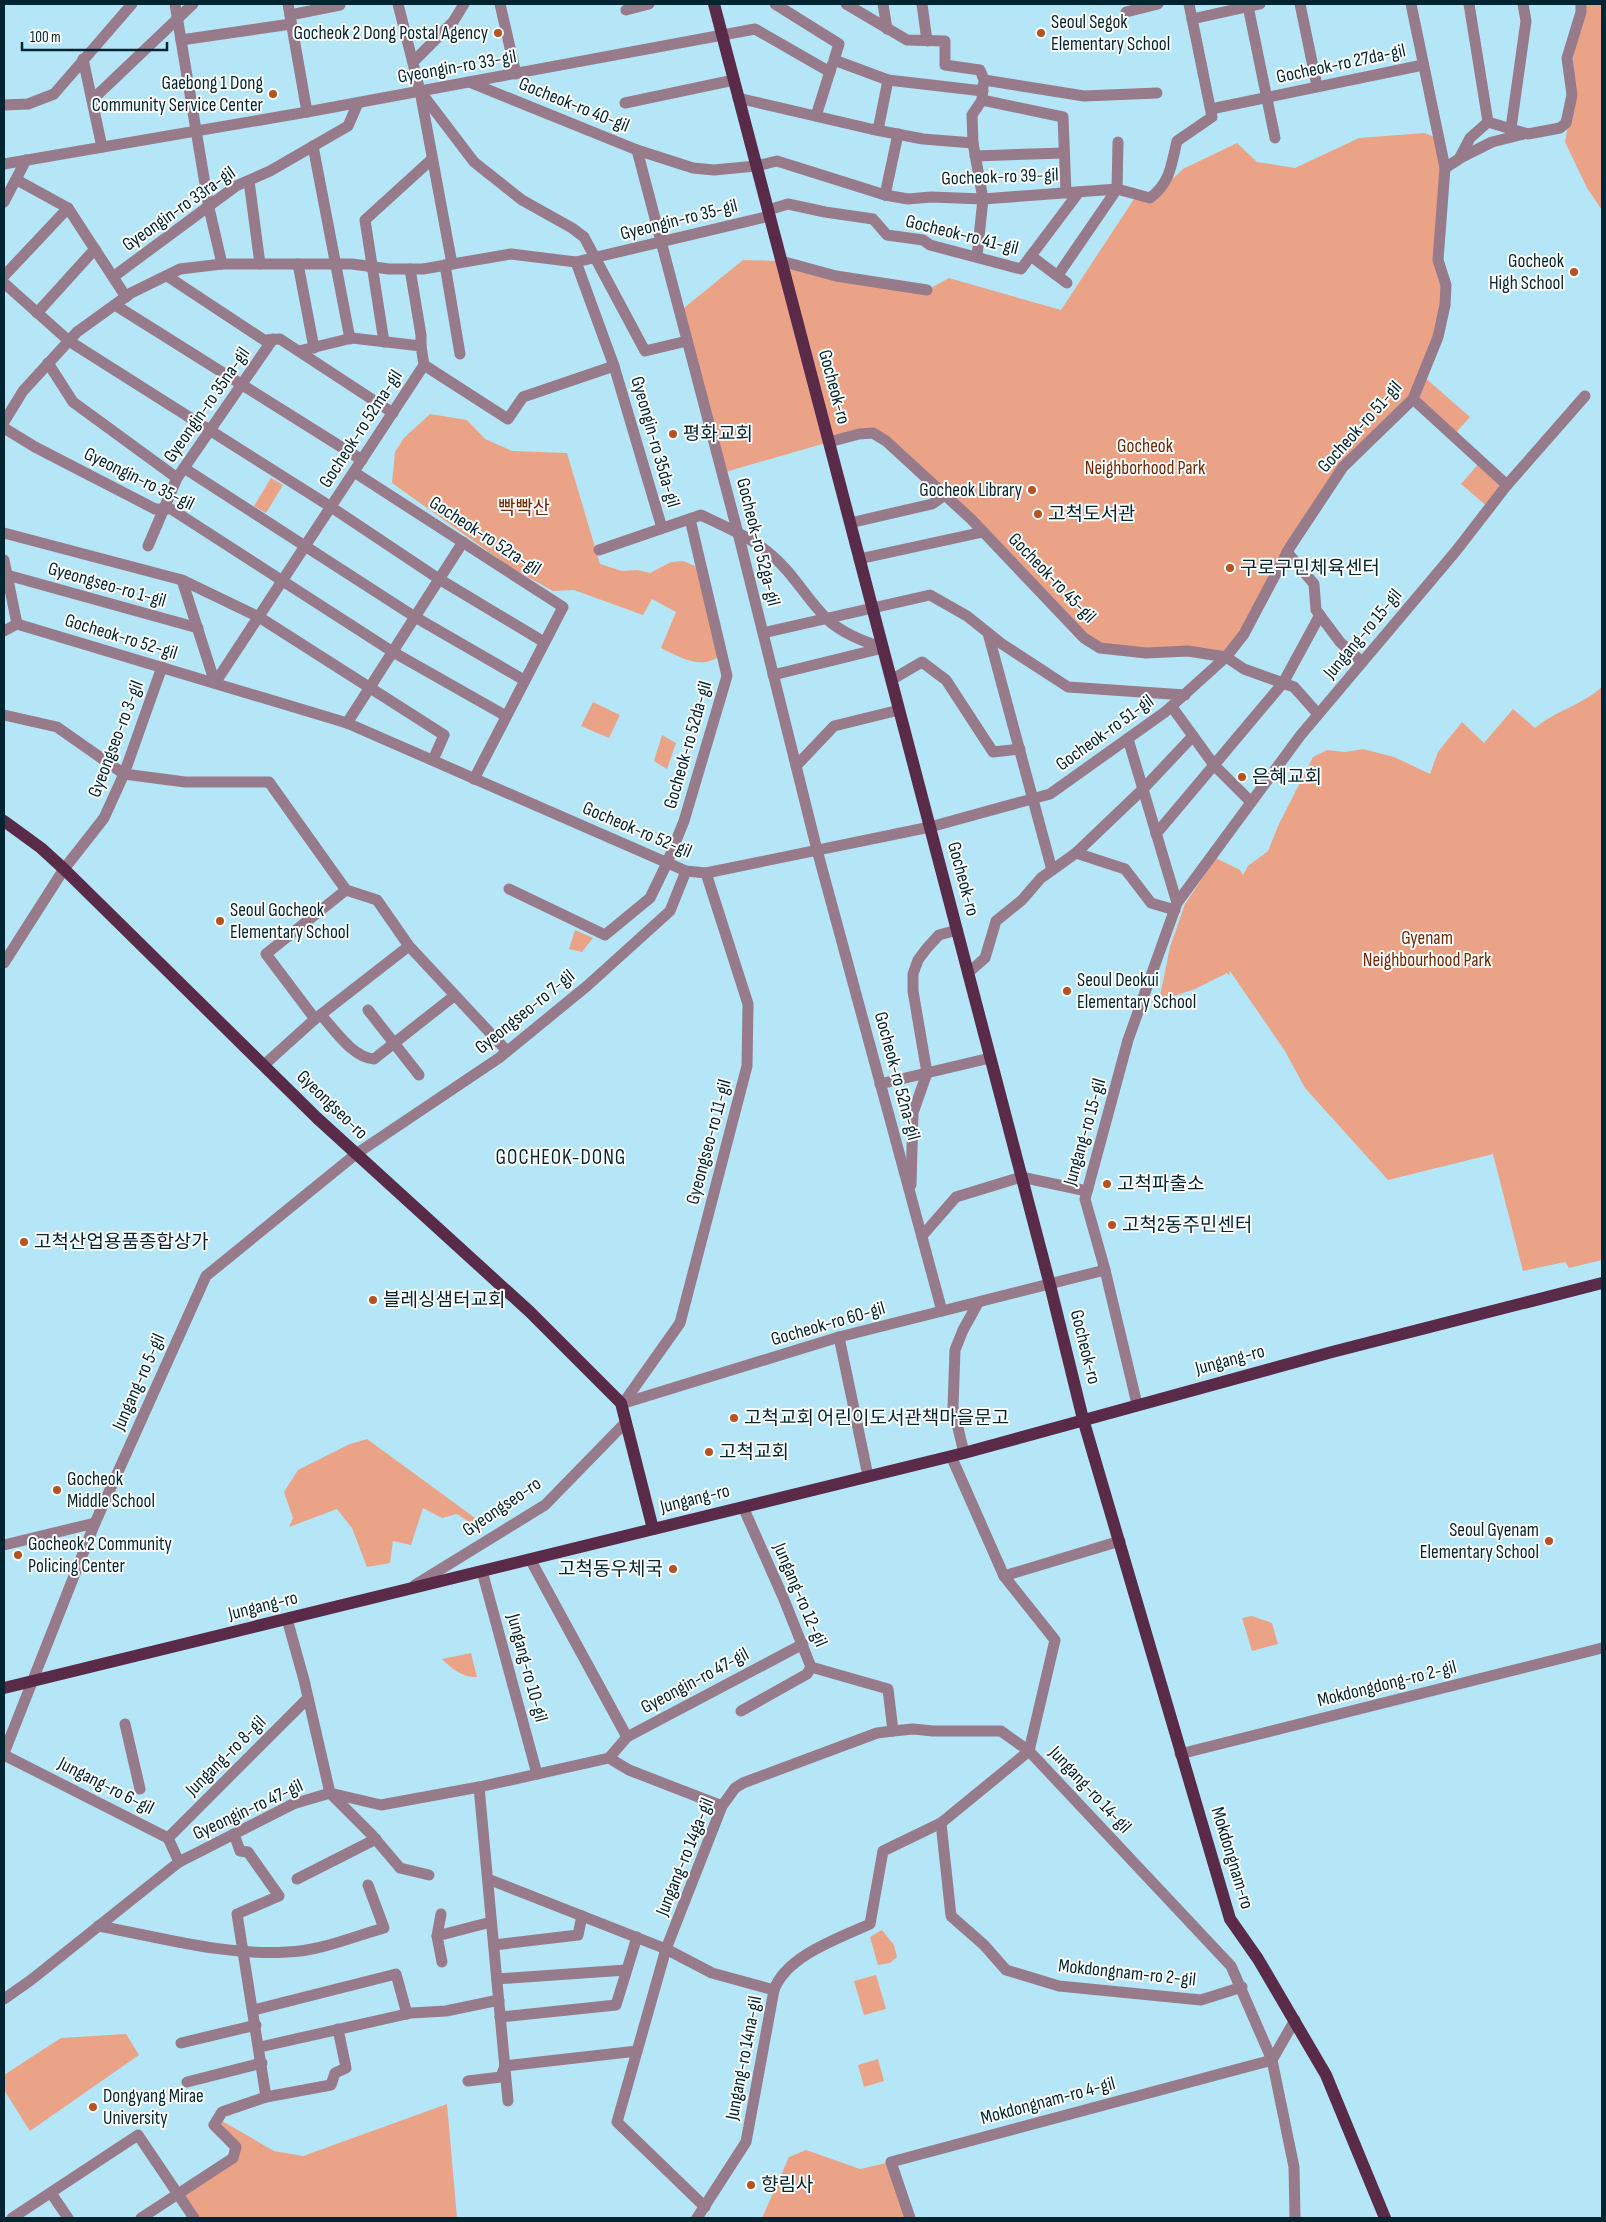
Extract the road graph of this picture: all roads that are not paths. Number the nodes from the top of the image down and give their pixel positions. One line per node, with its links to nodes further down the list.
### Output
1 (132, 4): 32 (street)
2 (175, 4): 26 (street)
3 (193, 4): 26 (street)
4 (398, 4): 34 (street)
5 (464, 4): 34 (street)
6 (500, 4): 37 (street)
7 (649, 4): 23 (street)
8 (714, 4): 29 (main road, Gocheok-ro)
9 (775, 4): 33 (street)
10 (846, 4): 28 (street)
11 (883, 4): 28 (street)
12 (922, 4): 31 (street)
13 (1158, 4): 24 (street)
14 (1189, 4): 27 (street)
15 (1260, 4): 22 (street)
16 (1300, 4): 41 (street)
17 (1411, 4): 35 (street, Gocheok-ro 51-gil)
18 (1469, 4): 54 (street)
19 (1523, 4): 55 (street)
20 (1580, 4): 59 (street)
21 (340, 5): 25 (street)
22 (1248, 6): 27 (street); 45 (street, Gocheok-ro 27da-gil)
23 (626, 10)
24 (1126, 12)
25 (289, 14): 30 (street); 51 (street)
26 (177, 19): 30 (street); 47 (street)
27 (1192, 19): 52 (street)
28 (888, 29): 31 (street)
29 (722, 36): 36 (street); 37 (street, Gyeongin-ro 33-gil); 38 (main road, Gocheok-ro)
30 (181, 40): 57 (street)
31 (927, 41): 42 (street)
32 (83, 59): 47 (street); 50 (street)
33 (834, 60): 36 (street); 39 (street)
34 (413, 62): 43 (street)
35 (1424, 64): 41 (street, Gocheok-ro 27da-gil); 73 (street, Gocheok-ro 51-gil)
36 (830, 72): 53 (street)
37 (516, 74): 40 (street, Gyeongin-ro 33-gil)
38 (734, 80): 46 (main road, Gocheok-ro); 49 (street)
39 (888, 80): 42 (street); 56 (street)
40 (470, 82): 43 (street, Gyeongin-ro 33-gil); 65 (street, Gocheok-ro 40-gil)
41 (1317, 86): 45 (street, Gocheok-ro 27da-gil)
42 (983, 90): 44 (street); 62 (street); 66 (street)
43 (420, 91): 48 (street, Gyeongin-ro 33-gil); 68 (street); 89 (street)
44 (1157, 93)
45 (1265, 97): 52 (street, Gocheok-ro 27da-gil); 60 (street, Gocheok-ro 27da-gil)
46 (738, 98): 53 (street); 72 (main road, Gocheok-ro)
47 (92, 100): 64 (street)
48 (358, 102): 51 (street, Gyeongin-ro 33-gil); 63 (street, Gyeongin-ro 33ra-gil)
49 (624, 103)
50 (4, 105)
51 (307, 112): 57 (street, Gyeongin-ro 33-gil)
52 (1211, 113): 76 (street, Gocheok-ro 39-gil)
53 (816, 116): 56 (street)
54 (1488, 122): 55 (street); 69 (street)
55 (1511, 128): 59 (street)
56 (878, 130): 58 (street)
57 (198, 131): 64 (street, Gyeongin-ro 33-gil); 83 (street)
58 (898, 134): 62 (street); 79 (street)
59 (1528, 134): 69 (street)
60 (1275, 138)
61 (1118, 142): 76 (street)
62 (973, 143): 67 (street)
63 (313, 146): 75 (street, Gyeongin-ro 33ra-gil); 95 (street)
64 (102, 147): 70 (street, Gyeongin-ro 33-gil)
65 (637, 150): 72 (street, Gocheok-ro 40-gil); 85 (street, Gocheok-ro 40-gil)
66 (1064, 153): 67 (street); 78 (street)
67 (975, 156): 80 (street)
68 (432, 159): 96 (street); 97 (street)
69 (1459, 159): 73 (street)
70 (26, 160): 71 (street, Gyeongin-ro 33-gil); 74 (street)
71 (4, 164)
72 (756, 166): 79 (street, Gocheok-ro 39-gil); 84 (main road, Gocheok-ro)
73 (1445, 168): 121 (street, Gocheok-ro 51-gil)
74 (17, 180): 81 (street); 82 (street)
75 (249, 181): 83 (street, Gyeongin-ro 33ra-gil); 93 (street)
76 (1118, 189): 77 (street, Gocheok-ro 39-gil); 88 (street, Gocheok-ro 41-gil)
77 (1079, 192): 78 (street, Gocheok-ro 39-gil); 88 (street, Gocheok-ro 41-gil)
78 (1066, 193): 80 (street, Gocheok-ro 39-gil)
79 (885, 195): 80 (street, Gocheok-ro 39-gil)
80 (982, 198): 87 (street)
81 (4, 202)
82 (68, 208): 86 (street); 99 (street)
83 (209, 208): 92 (street); 101 (street, Gyeongin-ro 33ra-gil)
84 (769, 213): 85 (street, Gyeongin-ro 35-gil); 87 (street, Gocheok-ro 41-gil); 90 (main road, Gocheok-ro)
85 (661, 244): 89 (street, Gyeongin-ro 35-gil); 110 (street, Gocheok-ro 52ga-gil)
86 (95, 249): 101 (street); 106 (street)
87 (977, 256): 88 (street, Gocheok-ro 41-gil)
88 (1031, 256)
89 (596, 258): 91 (street, Gyeongin-ro 35-gil); 110 (street)
90 (782, 261): 103 (street); 127 (main road, Gocheok-ro)
91 (576, 262): 96 (street, Gyeongin-ro 35-gil); 118 (street, Gyeongin-ro 35da-gil)
92 (222, 264): 93 (street, Gyeongin-ro 35-gil); 100 (street, Gyeongin-ro 35-gil)
93 (260, 264): 94 (street, Gyeongin-ro 35-gil)
94 (298, 264): 95 (street, Gyeongin-ro 35-gil); 113 (street)
95 (336, 264): 97 (street, Gyeongin-ro 35-gil); 107 (street)
96 (449, 265): 98 (street, Gyeongin-ro 35-gil); 115 (street)
97 (372, 267): 98 (street, Gyeongin-ro 35-gil); 111 (street)
98 (410, 270): 112 (street)
99 (4, 276)
100 (167, 276): 104 (street, Gyeongin-ro 35-gil); 108 (street, Gyeongin-ro 35na-gil)
101 (113, 277): 104 (street)
102 (4, 283): 106 (street)
103 (928, 290)
104 (126, 297): 105 (street, Gyeongin-ro 35-gil)
105 (115, 305): 109 (street, Gyeongin-ro 35-gil); 119 (street)
106 (37, 313): 109 (street)
107 (350, 339): 111 (street); 113 (street)
108 (273, 340): 114 (street, Gyeongin-ro 35na-gil); 119 (street, Gyeongin-ro 35na-gil)
109 (69, 341): 116 (street, Gyeongin-ro 35-gil); 126 (street)
110 (687, 341): 141 (street, Gocheok-ro 52ga-gil)
111 (384, 342): 112 (street)
112 (421, 346): 117 (street)
113 (314, 348): 114 (street)
114 (299, 351): 122 (street, Gyeongin-ro 35na-gil)
115 (460, 354)
116 (48, 363): 124 (street, Gyeongin-ro 35-gil); 131 (street, Gyeongin-ro 35-gil)
117 (424, 365): 122 (street, Gocheok-ro 52ma-gil); 123 (street, Gocheok-ro 52ma-gil)
118 (614, 366): 123 (street, Gyeongin-ro 35da-gil); 138 (street, Gyeongin-ro 35da-gil)
119 (242, 385): 126 (street, Gyeongin-ro 35na-gil); 128 (street)
120 (1585, 396): 132 (street, Jungang-ro 15-gil)
121 (1413, 399): 132 (street); 146 (street, Gocheok-ro 51-gil)
122 (393, 413): 128 (street, Gocheok-ro 52ma-gil)
123 (508, 419)
124 (4, 422)
125 (4, 428): 135 (street, Gyeongin-ro 35-gil)
126 (211, 431): 129 (street, Gyeongin-ro 35na-gil); 134 (street)
127 (829, 442): 133 (street, Gocheok-ro 45-gil); 137 (main road, Gocheok-ro)
128 (362, 460): 130 (street, Gocheok-ro 52ma-gil)
129 (184, 468): 131 (street, Gyeongin-ro 35na-gil); 144 (street)
130 (354, 472): 134 (street, Gocheok-ro 52ma-gil); 142 (street, Gocheok-ro 52ra-gil)
131 (177, 478): 135 (street, Gyeongin-ro 35na-gil)
132 (1507, 485): 167 (street, Jungang-ro 15-gil)
133 (945, 496): 137 (street); 139 (street, Gocheok-ro 45-gil)
134 (331, 507): 144 (street, Gocheok-ro 52ma-gil); 150 (street)
135 (164, 510): 143 (street, Gyeongin-ro 35na-gil); 152 (street, Gyeongin-ro 35-gil)
136 (690, 519): 138 (street); 141 (street); 198 (street, Gocheok-ro 52da-gil)
137 (850, 523): 147 (main road, Gocheok-ro)
138 (662, 528): 145 (street)
139 (983, 532): 147 (street); 166 (street, Gocheok-ro 45-gil)
140 (4, 533): 151 (street)
141 (738, 534): 157 (street); 162 (street, Gocheok-ro 52ga-gil)
142 (463, 542): 150 (street); 163 (street, Gocheok-ro 52ra-gil)
143 (148, 546)
144 (306, 546): 152 (street, Gocheok-ro 52ma-gil); 156 (street)
145 (599, 550)
146 (1287, 552): 154 (street); 166 (street, Gocheok-ro 51-gil)
147 (860, 559): 153 (main road, Gocheok-ro)
148 (4, 560): 149 (street)
149 (5, 575): 158 (street); 159 (street, Gyeongseo-ro 1-gil)
150 (439, 579): 156 (street); 163 (street)
151 (182, 580): 155 (street); 159 (street, Gocheok-ro 52-gil)
152 (283, 581): 155 (street, Gocheok-ro 52ma-gil); 165 (street)
153 (872, 607): 157 (street); 161 (street); 164 (main road, Gocheok-ro)
154 (1320, 616): 167 (street); 173 (street)
155 (259, 617): 172 (street, Gocheok-ro 52ma-gil); 174 (street)
156 (415, 617): 165 (street); 170 (street)
157 (826, 618): 162 (street); 164 (street)
158 (17, 624): 160 (street); 168 (street, Gocheok-ro 52-gil)
159 (198, 628): 172 (street, Gocheok-ro 52-gil)
160 (4, 631)
161 (988, 632): 175 (street); 184 (street)
162 (763, 634): 169 (street, Gocheok-ro 52ga-gil)
163 (544, 642): 170 (street, Gocheok-ro 52ra-gil)
164 (883, 648): 169 (street); 171 (main road, Gocheok-ro)
165 (393, 652): 174 (street); 180 (street)
166 (1226, 657): 173 (street, Gocheok-ro 45-gil); 175 (street, Gocheok-ro 51-gil)
167 (1362, 662): 179 (street, Jungang-ro 15-gil)
168 (162, 667): 172 (street, Gocheok-ro 52-gil); 188 (street, Gyeongseo-ro 3-gil)
169 (773, 676): 187 (street, Gocheok-ro 52ga-gil)
170 (524, 680): 180 (street, Gocheok-ro 52ra-gil)
171 (891, 680): 177 (main road, Gocheok-ro); 184 (street)
172 (216, 683): 181 (street, Gocheok-ro 52-gil)
173 (1283, 683): 179 (street, Gocheok-ro 45-gil); 186 (street)
174 (370, 688): 181 (street); 185 (street)
175 (1185, 696): 176 (street, Gocheok-ro 51-gil)
176 (1172, 707): 182 (street); 183 (street, Gocheok-ro 51-gil)
177 (899, 710): 187 (street); 194 (main road, Gocheok-ro)
178 (4, 714): 188 (street)
179 (1318, 714): 192 (street, Jungang-ro 15-gil)
180 (506, 716): 189 (street, Gocheok-ro 52ra-gil)
181 (347, 723): 185 (street, Gocheok-ro 52-gil)
182 (1193, 736): 186 (street); 190 (street)
183 (1128, 739): 190 (street); 191 (street, Gocheok-ro 51-gil)
184 (1020, 750): 191 (street)
185 (433, 760): 189 (street, Gocheok-ro 52-gil)
186 (1214, 765): 192 (street); 195 (street)
187 (796, 766): 196 (street, Gocheok-ro 52ga-gil)
188 (124, 774): 199 (street, Gyeongseo-ro 3-gil); 204 (street)
189 (474, 779): 198 (street, Gocheok-ro 52-gil)
190 (1143, 789): 195 (street); 197 (street)
191 (1033, 799): 194 (street, Gocheok-ro 51-gil); 200 (street)
192 (1251, 802): 205 (street, Jungang-ro 15-gil)
193 (4, 821): 199 (main road, Gyeongseo-ro)
194 (930, 827): 196 (street, Gocheok-ro 52-gil); 206 (main road, Gocheok-ro)
195 (1156, 834): 205 (street)
196 (817, 850): 202 (street, Gocheok-ro 52-gil); 219 (street, Gocheok-ro 52na-gil)
197 (1076, 853): 200 (street); 205 (street)
198 (667, 863): 201 (street, Gocheok-ro 52-gil); 203 (street, Gocheok-ro 52da-gil)
199 (64, 869): 208 (street, Gyeongseo-ro 3-gil); 216 (main road, Gyeongseo-ro)
200 (1052, 870): 209 (street)
201 (686, 871): 202 (street, Gocheok-ro 52-gil); 214 (street, Gyeongseo-ro 7-gil)
202 (706, 873): 231 (street, Gyeongseo-ro 11-gil)
203 (509, 889)
204 (346, 890): 207 (street); 212 (street)
205 (1176, 906): 222 (street, Jungang-ro 15-gil)
206 (957, 930): 209 (main road, Gocheok-ro); 217 (street)
207 (409, 946): 210 (street); 212 (street)
208 (4, 963)
209 (968, 973): 215 (main road, Gocheok-ro)
210 (454, 996): 213 (street); 214 (street)
211 (368, 1010): 213 (street)
212 (318, 1017): 213 (street); 216 (street)
213 (395, 1042): 218 (street)
214 (507, 1051): 220 (street, Gyeongseo-ro 7-gil)
215 (990, 1058): 217 (street); 221 (main road, Gocheok-ro)
216 (264, 1065): 220 (main road, Gyeongseo-ro)
217 (927, 1073): 219 (street); 223 (street)
218 (419, 1075)
219 (880, 1084): 223 (street, Gocheok-ro 52na-gil)
220 (356, 1154): 231 (main road, Gyeongseo-ro); 238 (street, Jungang-ro 5-gil)
221 (1022, 1177): 222 (street); 224 (street); 227 (main road, Gocheok-ro)
222 (1087, 1191): 225 (street, Jungang-ro 15-gil)
223 (911, 1197): 224 (street, Gocheok-ro 52na-gil)
224 (922, 1236): 229 (street, Gocheok-ro 52na-gil)
225 (1105, 1270): 227 (street); 232 (street, Jungang-ro 15-gil)
226 (1602, 1283): 232 (main road, Jungang-ro)
227 (1050, 1285): 228 (street, Gocheok-ro 60-gil); 233 (main road, Gocheok-ro)
228 (978, 1303): 229 (street, Gocheok-ro 60-gil); 235 (street, Jungang-ro 14-gil)
229 (942, 1312): 230 (street, Gocheok-ro 60-gil)
230 (839, 1337): 231 (street, Gocheok-ro 60-gil); 236 (street)
231 (621, 1404): 234 (main road)
232 (1137, 1404): 233 (main road, Jungang-ro)
233 (1083, 1419): 235 (main road, Jungang-ro); 240 (main road, Mokdongnam-ro)
234 (626, 1422): 239 (main road); 245 (street, Gyeongseo-ro)
235 (957, 1454): 236 (main road, Jungang-ro); 244 (street, Jungang-ro 14-gil)
236 (868, 1476): 237 (main road, Jungang-ro)
237 (743, 1507): 239 (main road, Jungang-ro); 247 (street, Jungang-ro 12-gil)
238 (95, 1523): 241 (street); 250 (street, Jungang-ro 5-gil)
239 (653, 1529): 242 (main road, Jungang-ro)
240 (1120, 1541): 244 (street); 261 (main road, Mokdongnam-ro)
241 (4, 1545)
242 (530, 1559): 243 (main road, Jungang-ro); 256 (street)
243 (482, 1571): 245 (main road, Jungang-ro); 263 (street, Jungang-ro 10-gil)
244 (1004, 1576): 259 (street, Jungang-ro 14-gil)
245 (410, 1589): 246 (main road, Jungang-ro)
246 (287, 1619): 250 (main road, Jungang-ro); 252 (street)
247 (803, 1644): 249 (street, Jungang-ro 12-gil); 256 (street, Gyeongin-ro 47-gil)
248 (1602, 1648): 257 (street, Mokdongdong-ro 2-gil)
249 (811, 1667): 253 (street); 255 (street, Jungang-ro 12-gil)
250 (32, 1682): 251 (main road, Jungang-ro); 260 (street, Jungang-ro 6-gil)
251 (4, 1688)
252 (308, 1698): 266 (street); 270 (street, Jungang-ro 8-gil)
253 (741, 1711)
254 (125, 1724): 265 (street)
255 (893, 1731): 259 (street, Jungang-ro 14ga-gil); 267 (street, Jungang-ro 14ga-gil)
256 (627, 1737): 262 (street, Gyeongin-ro 47-gil)
257 (1197, 1749): 258 (street); 261 (street, Mokdongdong-ro 2-gil)
258 (1232, 1749)
259 (1029, 1751): 268 (street); 289 (street, Jungang-ro 14-gil)
260 (4, 1754): 270 (street, Jungang-ro 6-gil)
261 (1180, 1754): 296 (main road, Mokdongnam-ro)
262 (609, 1758): 263 (street, Gyeongin-ro 47-gil); 267 (street)
263 (538, 1774): 264 (street, Gyeongin-ro 47-gil)
264 (479, 1787): 266 (street, Gyeongin-ro 47-gil); 275 (street)
265 (140, 1789)
266 (330, 1794): 269 (street, Gyeongin-ro 47-gil); 271 (street)
267 (722, 1806): 284 (street, Jungang-ro 14ga-gil)
268 (941, 1823): 289 (street, Mokdongnam-ro 2-gil); 290 (street)
269 (234, 1834): 272 (street, Gyeongin-ro 47-gil); 285 (street)
270 (168, 1838): 272 (street, Jungang-ro 6-gil)
271 (376, 1839): 273 (street); 274 (street)
272 (180, 1862): 280 (street, Gyeongin-ro 47-gil)
273 (429, 1875)
274 (297, 1879)
275 (488, 1879): 278 (street, Jungang-ro 14na-gil); 279 (street)
276 (368, 1885): 285 (street)
277 (441, 1914): 281 (street)
278 (582, 1916): 282 (street, Jungang-ro 14na-gil); 283 (street)
279 (491, 1922): 281 (street); 283 (street)
280 (98, 1926): 285 (street); 291 (street, Gyeongin-ro 47-gil)
281 (437, 1936): 286 (street)
282 (636, 1937): 284 (street, Jungang-ro 14na-gil); 287 (street)
283 (494, 1945): 288 (street)
284 (666, 1949): 290 (street, Jungang-ro 14na-gil); 301 (street, Jungang-ro 14ga-gil)
285 (245, 1953): 293 (street)
286 (442, 1962)
287 (626, 1970): 288 (street); 295 (street)
288 (497, 1979): 292 (street)
289 (1242, 1987): 302 (street)
290 (774, 1990): 311 (street, Jungang-ro 14na-gil)
291 (4, 1999)
292 (499, 2000): 294 (street); 295 (street)
293 (254, 2010): 294 (street); 297 (street)
294 (407, 2014): 298 (street)
295 (500, 2018): 304 (street)
296 (1295, 2020): 302 (street); 319 (main road, Mokdongnam-ro)
297 (256, 2025): 299 (street); 300 (street)
298 (338, 2029): 300 (street); 307 (street)
299 (180, 2043)
300 (260, 2047): 303 (street)
301 (637, 2051): 304 (street); 311 (street, Jungang-ro 14ga-gil)
302 (1272, 2060): 317 (street, Mokdongnam-ro 4-gil); 318 (street)
303 (262, 2063): 306 (street); 307 (street)
304 (505, 2066): 305 (street); 308 (street)
305 (468, 2081)
306 (187, 2082)
307 (266, 2097): 310 (street)
308 (508, 2101)
309 (51, 2192): 310 (street); 312 (street); 313 (street)
310 (178, 2194): 314 (street); 315 (street)
311 (705, 2208): 316 (street, Jungang-ro 14na-gil)
312 (12, 2218)
313 (68, 2218)
314 (141, 2218)
315 (194, 2218)
316 (697, 2218)
317 (910, 2218)
318 (1294, 2218)
319 (1385, 2218)

